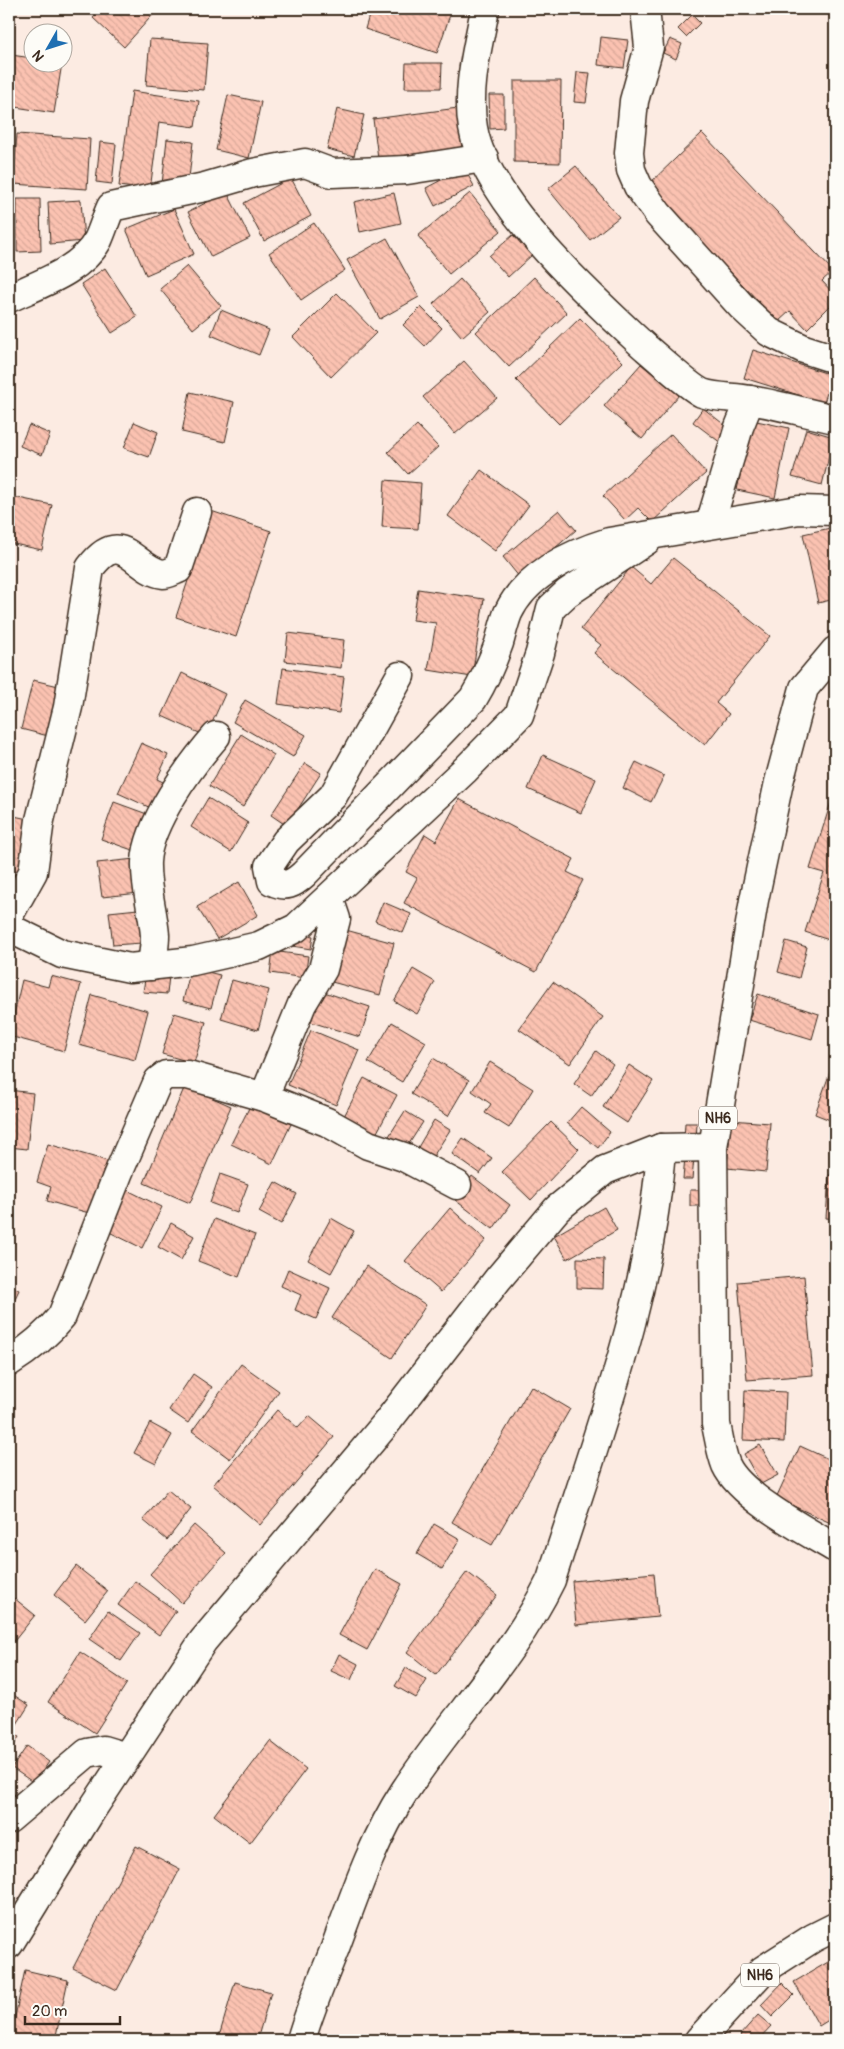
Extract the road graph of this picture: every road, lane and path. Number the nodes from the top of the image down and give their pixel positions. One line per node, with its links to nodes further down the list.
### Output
1 (485, 9): 3 (main road)
2 (645, 9): 5 (main road)
3 (484, 158): 4 (main road); 6 (main road)
4 (9, 298)
5 (835, 359)
6 (750, 400): 7 (main road); 10 (main road)
7 (835, 419)
8 (835, 510): 10 (main road)
9 (197, 512): 16 (main road)
10 (710, 524): 11 (main road)
11 (657, 534): 13 (main road); 15 (main road)
12 (835, 651): 20 (main road, NH6)
13 (400, 676)
14 (216, 736): 18 (main road)
15 (329, 898): 18 (main road); 19 (main road)
16 (9, 915)
17 (9, 928): 18 (main road)
18 (152, 966)
19 (264, 1098): 22 (main road); 23 (main road)
20 (713, 1147): 21 (main road); 24 (main road, NH6)
21 (661, 1148): 25 (main road); 29 (main road)
22 (457, 1185)
23 (9, 1362)
24 (835, 1548)
25 (126, 1757): 26 (main road); 28 (main road)
26 (9, 1819)
27 (835, 1927): 30 (main road, NH6)
28 (9, 1944)
29 (301, 2040)
30 (699, 2040)

